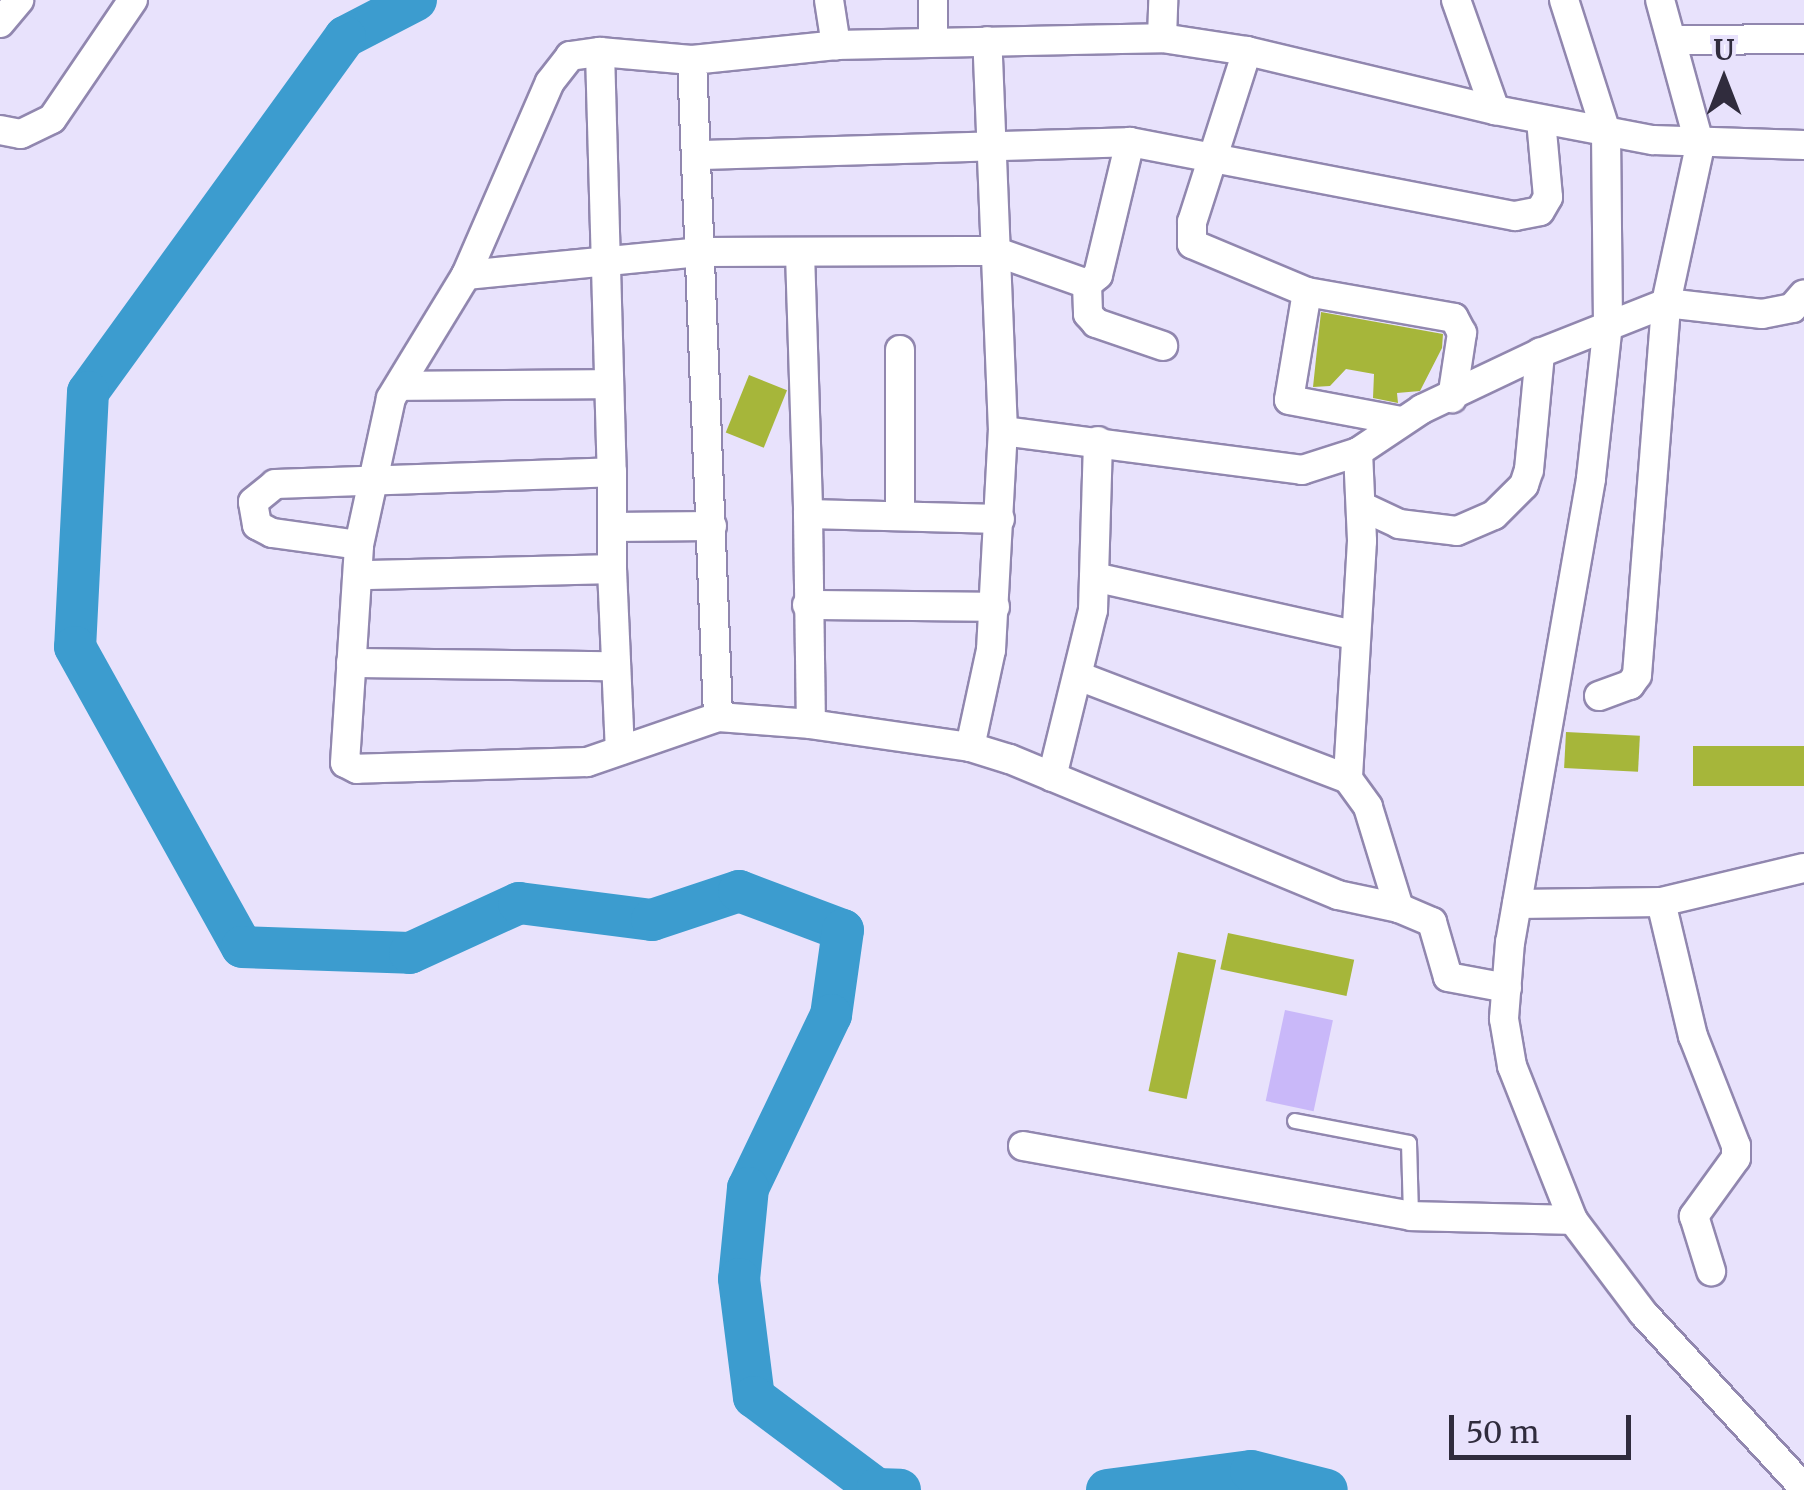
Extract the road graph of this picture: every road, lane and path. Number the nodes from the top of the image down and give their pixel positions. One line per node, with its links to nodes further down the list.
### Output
1 (18, 0): 9 (street)
2 (133, 0): 21 (street)
3 (829, 0): 15 (street)
4 (933, 0): 13 (street)
5 (1163, 0): 10 (street)
6 (1456, 0): 19 (street)
7 (1564, 0): 22 (street)
8 (1660, 0): 11 (street)
9 (0, 23)
10 (1162, 38): 14 (street); 16 (street)
11 (1673, 40): 12 (street); 26 (street)
12 (1804, 40)
13 (933, 41): 14 (street); 15 (street)
14 (987, 41): 24 (street)
15 (836, 45): 18 (street)
16 (1248, 50): 19 (street); 27 (street)
17 (600, 52): 18 (street); 32 (street); 33 (street)
18 (692, 60): 28 (street)
19 (1494, 110): 20 (street)
20 (1541, 120): 22 (street); 27 (street)
21 (0, 130)
22 (1606, 132): 26 (street); 38 (street)
23 (1130, 142): 24 (street); 27 (street); 34 (street)
24 (990, 143): 28 (street); 29 (street)
25 (1804, 145): 26 (street)
26 (1700, 146): 37 (street)
27 (1216, 155): 35 (street)
28 (700, 156): 30 (street)
29 (994, 251): 31 (street); 34 (street); 46 (street)
30 (702, 252): 31 (street); 32 (street); 55 (street)
31 (800, 253): 52 (street)
32 (608, 258): 33 (street); 42 (street)
33 (466, 276): 43 (street)
34 (1087, 284): 39 (street)
35 (1306, 292): 44 (street); 45 (street)
36 (1804, 294): 37 (street)
37 (1666, 303): 38 (street); 67 (street)
38 (1608, 324): 41 (street); 76 (street)
39 (1163, 346)
40 (900, 350): 53 (street)
41 (1540, 352): 44 (street); 51 (street)
42 (609, 384): 43 (street); 49 (street)
43 (400, 386): 50 (street)
44 (1452, 398): 45 (street)
45 (1401, 421): 48 (street)
46 (1003, 431): 47 (street); 54 (street)
47 (1098, 440): 48 (street); 60 (street)
48 (1358, 452): 51 (street)
49 (612, 472): 50 (street); 56 (street)
50 (370, 478): 57 (street); 57 (street)
51 (1363, 507): 63 (street)
52 (808, 514): 53 (street); 61 (street)
53 (900, 516): 54 (street)
54 (1000, 519): 62 (street)
55 (712, 526): 56 (street); 68 (street)
56 (612, 527): 58 (street)
57 (359, 545): 59 (street)
58 (612, 569): 59 (street); 65 (street)
59 (362, 575): 64 (street)
60 (1094, 578): 63 (street); 66 (street)
61 (807, 605): 62 (street); 69 (street)
62 (994, 607): 70 (street)
63 (1354, 635): 73 (street)
64 (351, 664): 65 (street); 71 (street)
65 (614, 666): 71 (street)
66 (1081, 677): 72 (street); 73 (street)
67 (1599, 696)
68 (718, 717): 69 (street); 71 (street)
69 (811, 724): 70 (street)
70 (970, 747): 72 (street)
71 (620, 750)
72 (1052, 776): 77 (street)
73 (1348, 779): 77 (street)
74 (1804, 868): 75 (street)
75 (1662, 902): 76 (street); 83 (street)
76 (1517, 904): 78 (street)
77 (1399, 908): 78 (street)
78 (1508, 988): 82 (street)
79 (1295, 1121): 81 (lane)
80 (1023, 1146): 81 (street)
81 (1411, 1216): 82 (street)
82 (1573, 1220): 84 (street)
83 (1711, 1270)
84 (1804, 1488)

